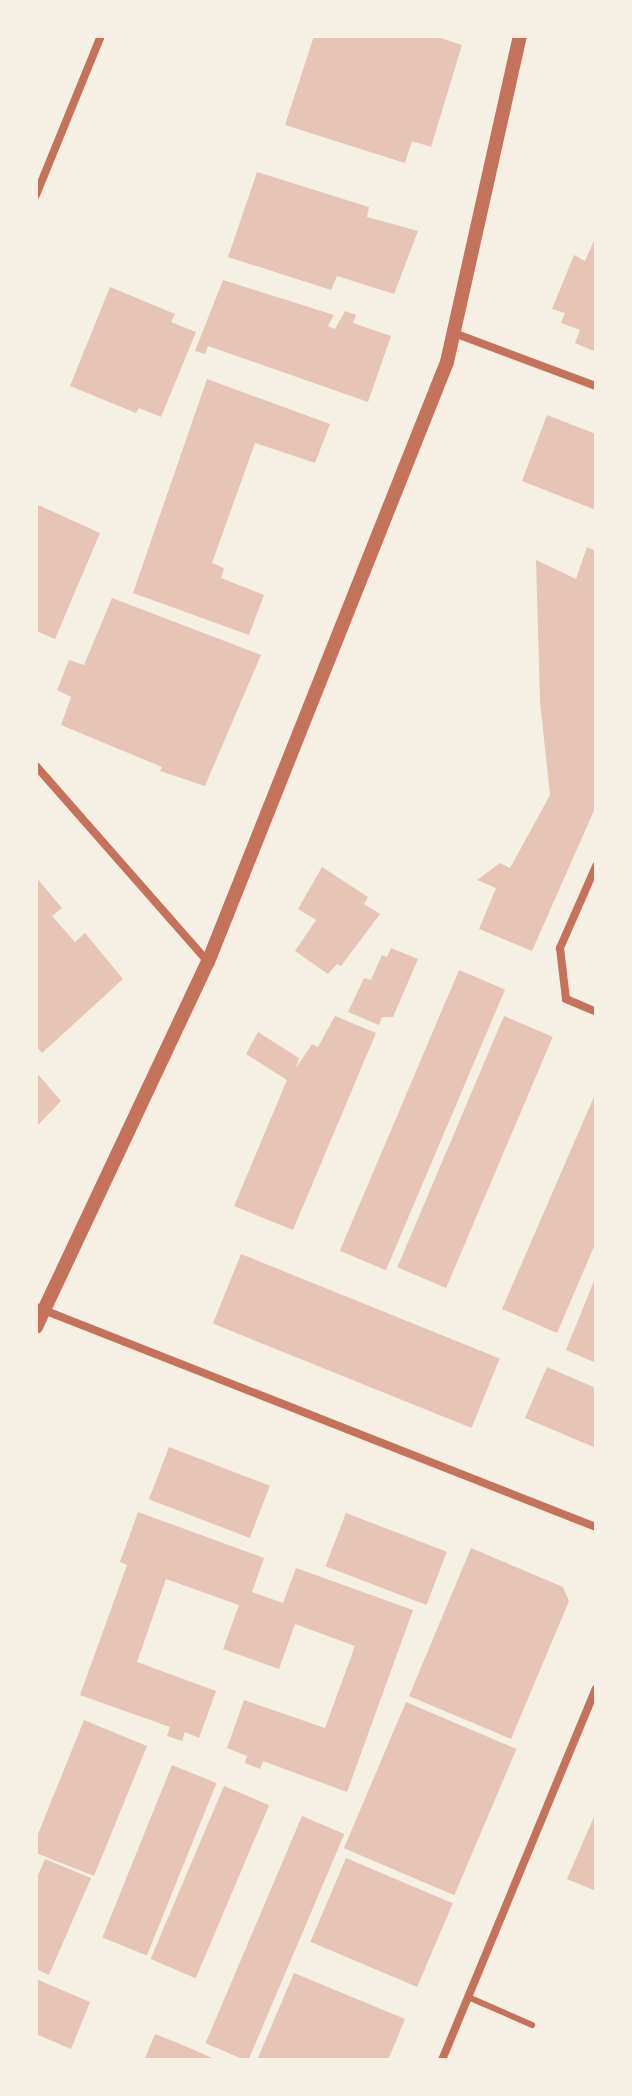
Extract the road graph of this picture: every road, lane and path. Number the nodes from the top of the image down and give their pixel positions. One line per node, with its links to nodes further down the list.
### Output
1 (101, 36): 3 (street)
2 (520, 36): 4 (street)
3 (36, 195)
4 (454, 333): 5 (street); 8 (street)
5 (596, 386)
6 (36, 766): 8 (street)
7 (596, 866): 9 (street)
8 (208, 962): 10 (street)
9 (596, 1012)
10 (38, 1316): 11 (street)
11 (596, 1527)
12 (596, 1689): 13 (street)
13 (468, 1997): 14 (lane); 15 (street)
14 (532, 2025)
15 (442, 2060)

